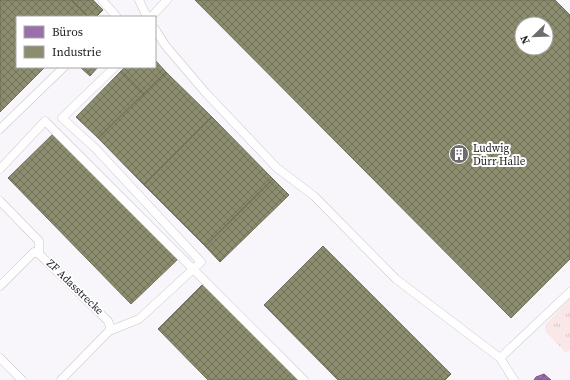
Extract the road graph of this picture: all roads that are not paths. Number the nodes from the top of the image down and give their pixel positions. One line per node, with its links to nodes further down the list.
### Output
1 (102, 0): 4 (lane)
2 (139, 0): 5 (lane)
3 (167, 0): 6 (lane)
4 (116, 16)
5 (147, 16)
6 (152, 16)
7 (156, 32): 18 (lane)
8 (63, 68): 10 (lane)
9 (114, 68): 14 (lane)
10 (0, 129)
11 (0, 169): 14 (lane)
12 (0, 201): 13 (lane)
13 (39, 254): 15 (lane, ZF Adasstrecke); 17 (lane, ZF Adasstrecke)
14 (193, 269): 17 (lane); 22 (lane)
15 (0, 286)
16 (570, 292): 18 (lane)
17 (109, 331): 21 (lane)
18 (500, 358): 23 (lane)
19 (2, 362): 20 (lane)
20 (22, 380)
21 (61, 380)
22 (304, 380)
23 (514, 380)

